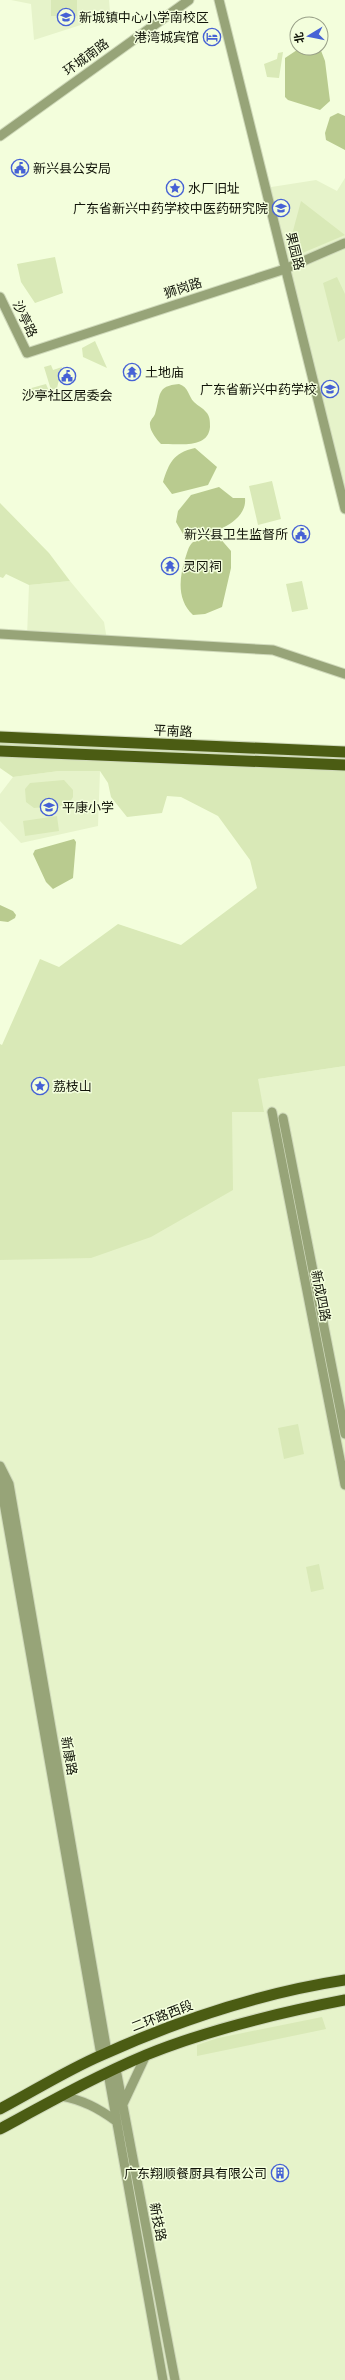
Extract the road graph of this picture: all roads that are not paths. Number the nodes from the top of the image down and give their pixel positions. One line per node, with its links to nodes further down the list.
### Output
1 (189, 0): 5 (street, 环城南路)
2 (211, 0): 4 (street)
3 (219, 0): 4 (street, 果园路)
4 (221, 10): 7 (street, 果园路)
5 (0, 136)
6 (345, 243): 7 (street, 狮岗路)
7 (286, 269): 9 (street, 狮岗路); 10 (street, 果园路)
8 (0, 297): 9 (street, 沙亭路)
9 (28, 353)
10 (345, 509)
11 (0, 634): 12 (street)
12 (345, 674)
13 (0, 737): 15 (main road, 平南路)
14 (0, 751): 16 (main road, 平南路)
15 (345, 752)
16 (345, 765)
17 (272, 1112): 22 (street, 新成四路)
18 (283, 1118): 19 (street, 新成四路)
19 (345, 1434)
20 (0, 1466): 25 (street, 新康路)
21 (0, 1480): 25 (street, 新康路)
22 (345, 1485)
23 (345, 1980): 25 (main road, 二环路西段)
24 (345, 2000): 26 (main road)
25 (104, 2054): 30 (main road, 二环路西段)
26 (146, 2055): 27 (main road); 29 (street)
27 (112, 2071): 28 (main road); 29 (street, 新技路); 31 (street, 新技路)
28 (61, 2096): 31 (street); 32 (main road)
29 (123, 2104): 34 (street, 新技路)
30 (0, 2109)
31 (116, 2121): 33 (street, 新技路)
32 (0, 2129)
33 (163, 2380)
34 (175, 2380)

